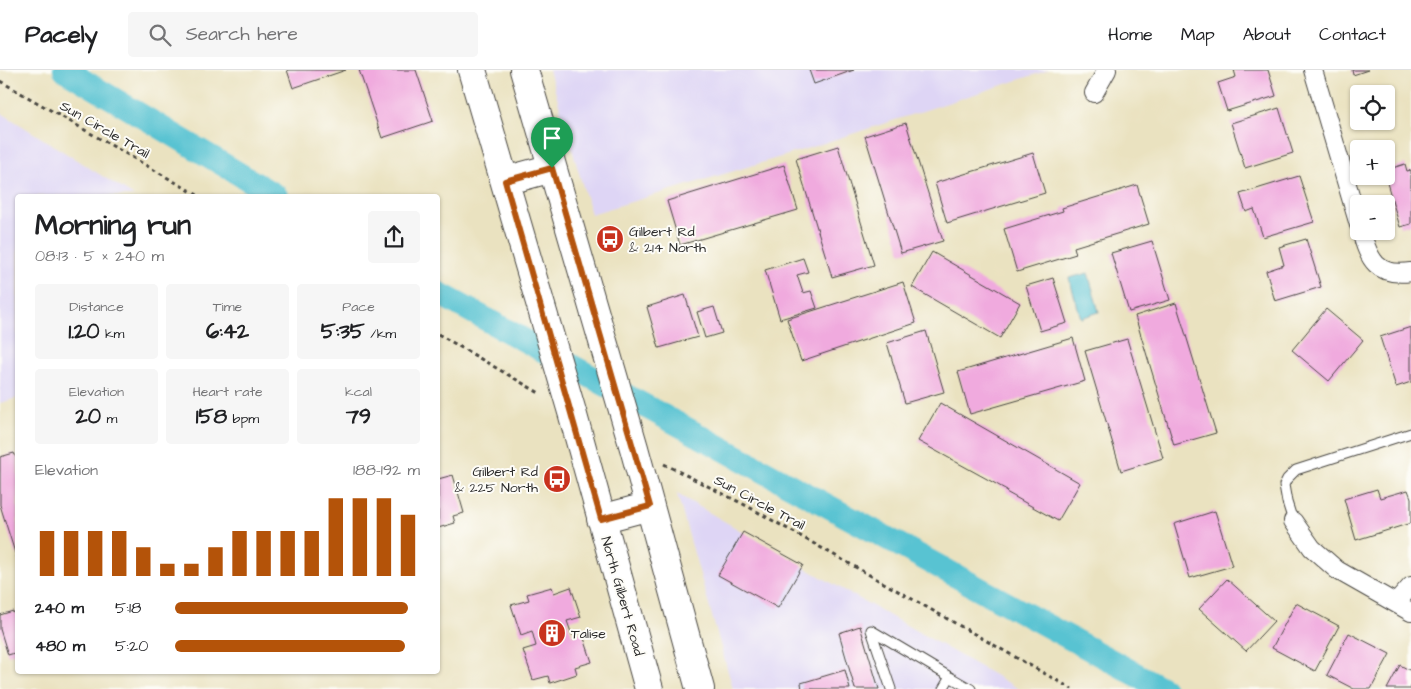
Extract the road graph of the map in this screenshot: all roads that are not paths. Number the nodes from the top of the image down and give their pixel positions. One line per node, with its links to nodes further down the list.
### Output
1 (472, 70): 7 (main road, North Gilbert Road)
2 (524, 70): 6 (main road)
3 (1107, 70): 5 (street)
4 (1313, 70): 8 (street)
5 (1094, 92)
6 (552, 168): 7 (main road); 12 (main road)
7 (505, 181): 13 (main road, North Gilbert Road)
8 (1350, 195)
9 (1364, 240): 10 (street)
10 (1411, 272)
11 (1411, 433): 14 (lane)
12 (650, 506): 13 (main road); 19 (main road)
13 (601, 519): 18 (main road, North Gilbert Road)
14 (1293, 521): 16 (street)
15 (1411, 586): 16 (street)
16 (1403, 607)
17 (950, 677): 20 (lane); 21 (lane); 22 (lane)
18 (649, 689)
19 (700, 689)
20 (891, 689)
21 (943, 689)
22 (971, 689)

